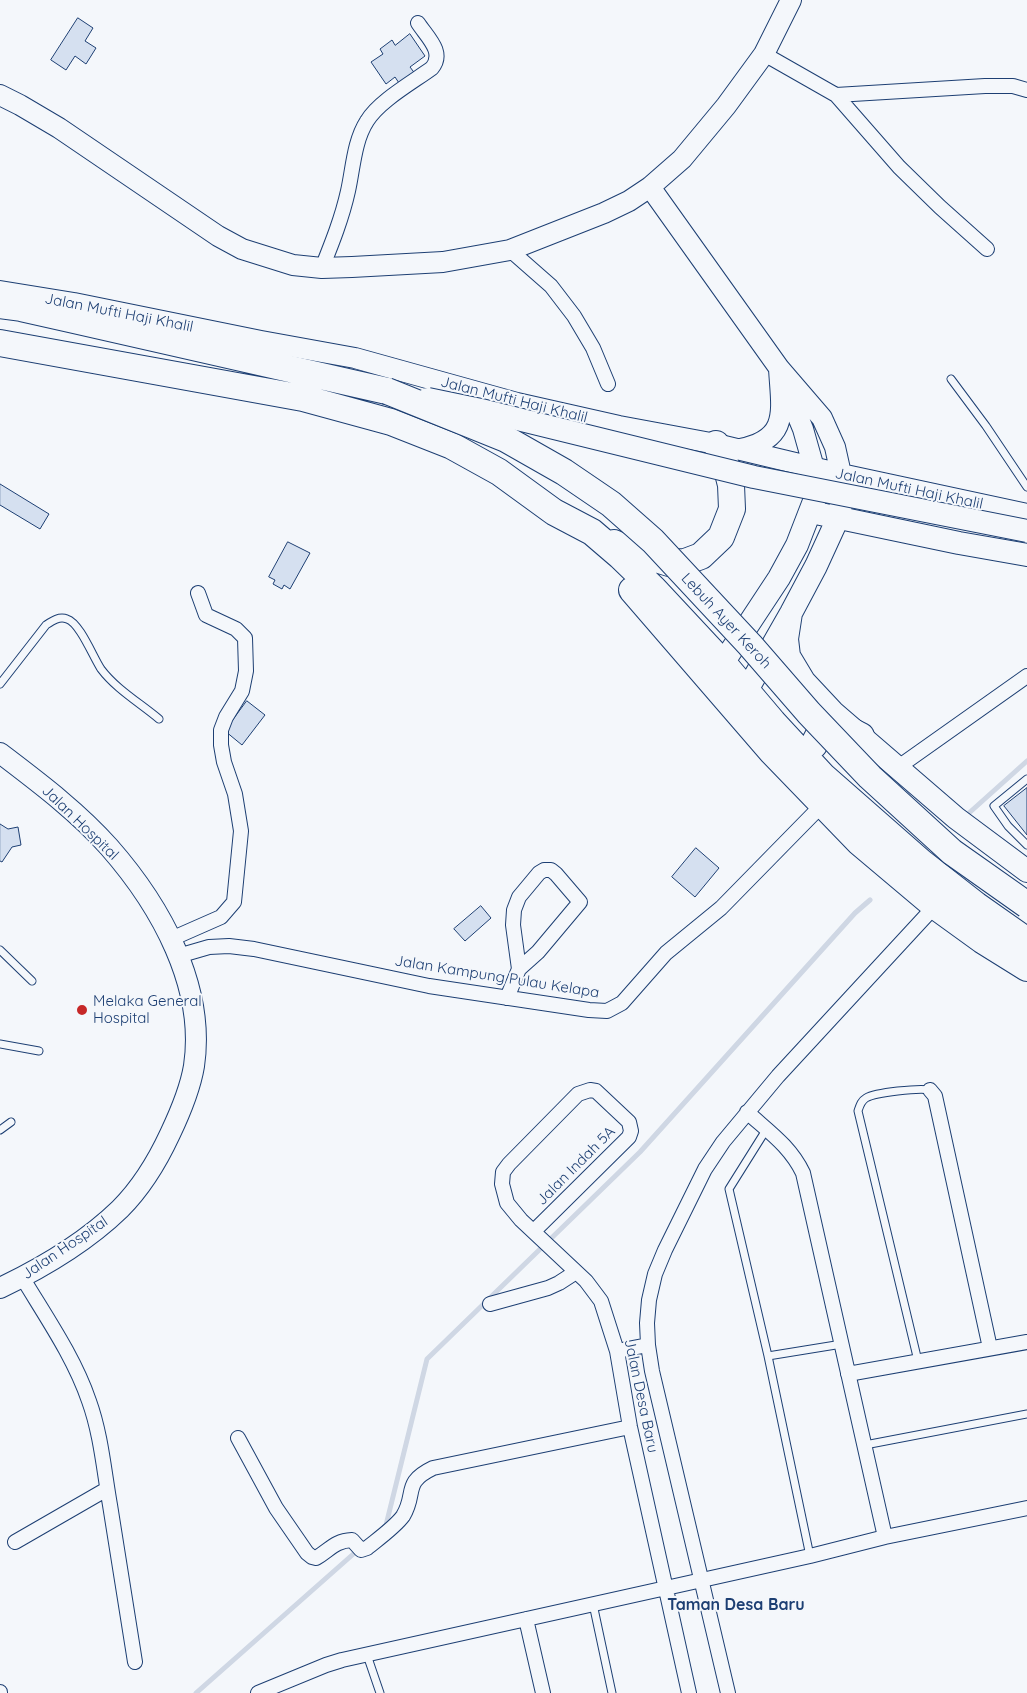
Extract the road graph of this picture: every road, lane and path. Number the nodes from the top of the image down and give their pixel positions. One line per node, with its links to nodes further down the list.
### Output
1 (791, 0): 3 (street)
2 (418, 23): 10 (street)
3 (764, 54): 6 (street); 7 (street)
4 (1027, 90): 6 (street)
5 (0, 95): 10 (street)
6 (836, 95): 9 (street)
7 (650, 187): 8 (street); 14 (street)
8 (510, 250): 10 (street); 16 (street)
9 (987, 250)
10 (322, 268)
11 (0, 291): 18 (street, Jalan Mufti Haji Khalil)
12 (11, 307): 17 (highway, Lebuh Ayer Keroh)
13 (0, 343): 22 (highway)
14 (779, 368): 18 (street); 19 (street); 20 (street)
15 (951, 379): 21 (lane)
16 (608, 384)
17 (388, 391): 26 (main road, bridge); 44 (highway, Lebuh Ayer Keroh, bridge)
18 (727, 447): 19 (street, Jalan Mufti Haji Khalil); 27 (highway)
19 (814, 468): 20 (street, Jalan Mufti Haji Khalil); 23 (main road)
20 (841, 474): 24 (street, Jalan Mufti Haji Khalil); 25 (main road)
21 (1027, 487)
22 (554, 512): 27 (highway); 41 (highway)
23 (811, 512): 25 (main road); 31 (main road)
24 (1027, 514)
25 (838, 518): 28 (main road); 30 (main road)
26 (1027, 531)
27 (592, 532): 31 (highway)
28 (1027, 555)
29 (198, 593): 47 (street)
30 (792, 613): 34 (main road); 36 (main road)
31 (723, 663): 34 (highway)
32 (1027, 676): 38 (street)
33 (0, 684): 35 (lane)
34 (747, 690): 39 (highway)
35 (159, 719)
36 (861, 736): 38 (main road); 39 (highway)
37 (0, 753): 47 (street, Jalan Hospital)
38 (897, 768): 43 (main road)
39 (823, 776): 46 (highway)
40 (1027, 779): 42 (lane)
41 (822, 805): 45 (highway); 52 (street, Jalan Kampung Pulau Kelapa)
42 (1027, 845)
43 (1027, 871)
44 (1027, 905)
45 (935, 906): 49 (highway); 56 (street)
46 (1027, 941)
47 (175, 948): 52 (street, Jalan Kampung Pulau Kelapa); 62 (street, Jalan Hospital)
48 (0, 950): 51 (lane)
49 (1027, 968)
50 (519, 969): 50 (street); 52 (street)
51 (32, 981)
52 (507, 998)
53 (0, 1044): 54 (lane)
54 (39, 1051)
55 (930, 1090): 68 (street); 71 (lane)
56 (746, 1112): 59 (street); 67 (street)
57 (11, 1122): 58 (lane)
58 (0, 1130)
59 (766, 1130): 66 (street); 70 (lane)
60 (536, 1233): 60 (street, Jalan Indah 5A); 61 (street, Jalan Desa Baru)
61 (576, 1272): 64 (street); 69 (street, Jalan Desa Baru)
62 (22, 1278): 63 (street, Jalan Hospital); 77 (street)
63 (0, 1288)
64 (490, 1304)
65 (1027, 1342): 68 (street)
66 (842, 1344): 70 (lane); 72 (street)
67 (648, 1345): 69 (street); 82 (street)
68 (990, 1348): 71 (street)
69 (617, 1351): 74 (street, Jalan Desa Baru)
70 (768, 1356): 81 (lane)
71 (918, 1361): 72 (street)
72 (848, 1374): 76 (street)
73 (1027, 1414): 76 (lane)
74 (630, 1426): 75 (street); 83 (street, Jalan Desa Baru)
75 (238, 1438)
76 (864, 1445): 79 (street)
77 (107, 1489): 80 (street); 87 (street)
78 (1027, 1508): 79 (street)
79 (885, 1537): 81 (street)
80 (15, 1542)
81 (810, 1556): 82 (street)
82 (702, 1579): 83 (street); 93 (street)
83 (667, 1587): 84 (street); 92 (street, Jalan Desa Baru)
84 (593, 1604): 85 (street); 91 (lane)
85 (526, 1619): 86 (street); 90 (street)
86 (367, 1655): 88 (street); 89 (lane)
87 (135, 1662)
88 (258, 1693)
89 (380, 1693)
90 (543, 1693)
91 (612, 1693)
92 (689, 1693)
93 (728, 1693)

